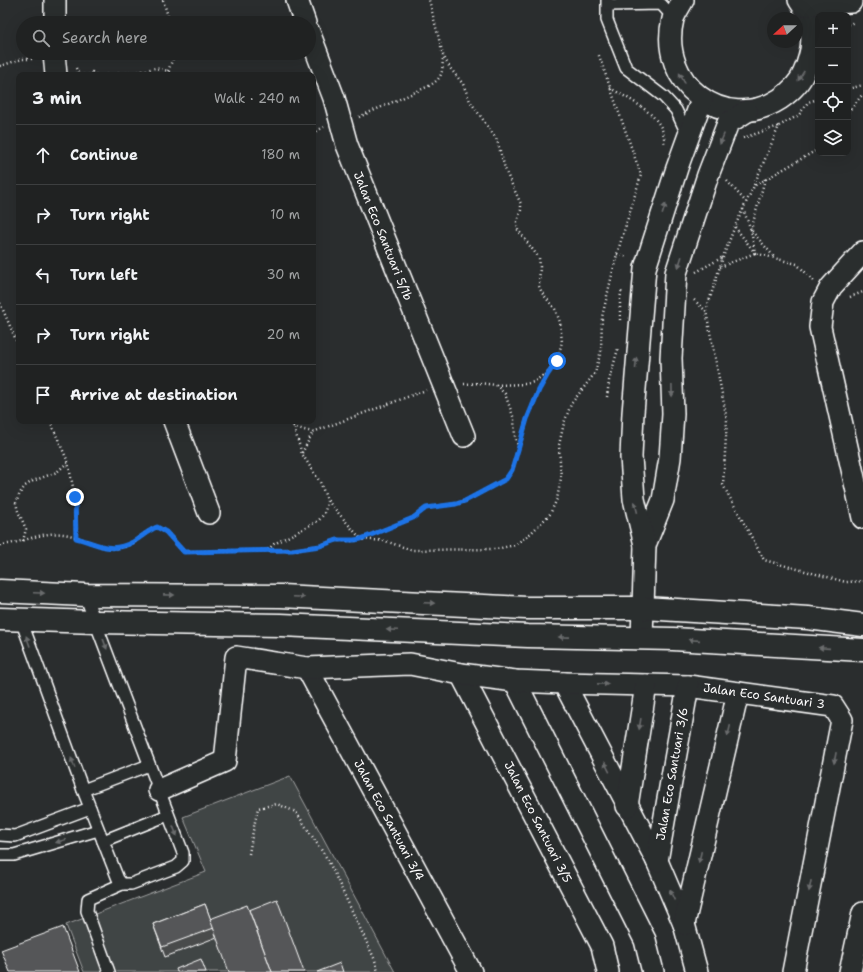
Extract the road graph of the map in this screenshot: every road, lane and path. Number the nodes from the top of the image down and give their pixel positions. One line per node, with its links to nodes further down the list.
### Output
1 (55, 0): 10 (street)
2 (164, 0): 11 (path)
3 (297, 0): 12 (street)
4 (429, 0): 16 (path)
5 (853, 1): 6 (street); 9 (street)
6 (801, 2): 13 (street)
7 (608, 3): 8 (lane); 36 (lane)
8 (678, 9): 28 (street, one-way to 8)
9 (835, 12)
10 (55, 16)
11 (168, 16)
12 (303, 16)
13 (814, 25): 31 (street, one-way to 31)
14 (316, 50): 33 (street, Jalan Eco Santuari 5/1b)
15 (598, 53): 25 (path)
16 (443, 55): 33 (path); 61 (path)
17 (19, 60): 20 (path)
18 (55, 60): 22 (street)
19 (172, 60): 21 (path)
20 (0, 66)
21 (168, 71): 23 (path)
22 (56, 72)
23 (138, 72)
24 (863, 85): 26 (path)
25 (610, 88): 32 (path); 46 (path)
26 (851, 88)
27 (863, 94): 30 (path)
28 (702, 99): 31 (street); 36 (street)
29 (815, 100): 34 (path)
30 (851, 108)
31 (747, 111): 81 (street, one-way to 81)
32 (651, 114)
33 (341, 123): 35 (path); 70 (street, Jalan Eco Santuari 5/1b)
34 (779, 126): 37 (path); 40 (path)
35 (316, 131)
36 (688, 137): 81 (street, one-way to 36)
37 (742, 138)
38 (815, 152): 39 (path)
39 (765, 179): 40 (path); 43 (path)
40 (754, 186): 41 (path)
41 (743, 209): 42 (path); 43 (path)
42 (735, 226): 45 (path); 47 (path)
43 (751, 230): 45 (path); 48 (path)
44 (863, 252): 54 (street)
45 (755, 253): 48 (path); 50 (path)
46 (617, 254): 49 (path); 78 (path)
47 (723, 257): 50 (path); 51 (path)
48 (775, 258): 54 (path)
49 (627, 264)
50 (719, 267): 57 (path)
51 (690, 275)
52 (623, 285): 58 (path)
53 (863, 292): 54 (path)
54 (827, 294): 76 (street)
55 (688, 295): 57 (path)
56 (0, 303): 59 (path)
57 (706, 311): 83 (path)
58 (620, 322)
59 (16, 339)
60 (619, 345): 65 (path)
61 (546, 377): 63 (path); 71 (path)
62 (464, 384): 63 (path)
63 (496, 386): 71 (path)
64 (431, 388): 69 (path)
65 (608, 397)
66 (51, 424): 73 (path)
67 (175, 424): 75 (street)
68 (293, 426): 69 (path); 72 (path)
69 (313, 432): 72 (path)
70 (464, 436)
71 (518, 447): 78 (path)
72 (302, 454): 74 (path)
73 (68, 462): 77 (path); 79 (path)
74 (328, 500): 78 (path); 82 (path)
75 (209, 512)
76 (863, 518)
77 (76, 538): 79 (path); 82 (path)
78 (361, 539): 82 (path)
79 (23, 541): 80 (path)
80 (0, 545)
81 (645, 545): 86 (street)
82 (268, 550)
83 (863, 581)
84 (0, 591): 85 (street, one-way to 85)
85 (85, 594): 86 (street, one-way to 86); 88 (lane)
86 (644, 608): 89 (street); 90 (street)
87 (10, 619): 88 (street); 100 (lane, one-way to 87)
88 (97, 622): 90 (street, one-way to 88); 99 (lane, one-way to 99)
89 (863, 625)
90 (642, 638): 91 (street, one-way to 90)
91 (863, 650)
92 (307, 668): 93 (street, Jalan Eco Santuari 3); 101 (street, Jalan Eco Santuari 3); 116 (street, Jalan Eco Santuari 3/4)
93 (461, 674): 94 (street, Jalan Eco Santuari 3); 117 (street, Jalan Eco Santuari 3/5)
94 (515, 681): 95 (street, Jalan Eco Santuari 3); 118 (street)
95 (564, 683): 96 (street, Jalan Eco Santuari 3, one-way to 96); 102 (street, one-way to 95)
96 (646, 685): 97 (street, Jalan Eco Santuari 3); 102 (street, one-way to 102)
97 (688, 686): 98 (street, Jalan Eco Santuari 3); 110 (street, Jalan Eco Santuari 3/6)
98 (738, 693): 113 (street, one-way to 113); 120 (street, Jalan Eco Santuari 3, one-way to 120)
99 (149, 765): 100 (lane); 101 (lane)
100 (83, 790): 103 (lane)
101 (159, 790): 104 (lane)
102 (627, 806): 110 (street)
103 (90, 808): 105 (lane); 106 (lane)
104 (168, 815): 107 (lane); 111 (lane, one-way to 111)
105 (98, 830): 107 (lane); 109 (lane, one-way to 109)
106 (0, 835)
107 (103, 842): 111 (lane)
108 (249, 854): 115 (path)
109 (0, 855)
110 (657, 861): 113 (street, one-way to 110)
111 (122, 884): 114 (lane)
112 (863, 913): 121 (street)
113 (684, 924): 119 (street)
114 (109, 972)
115 (378, 972)
116 (471, 972)
117 (608, 972)
118 (653, 972)
119 (697, 972)
120 (793, 972)
121 (850, 972)

